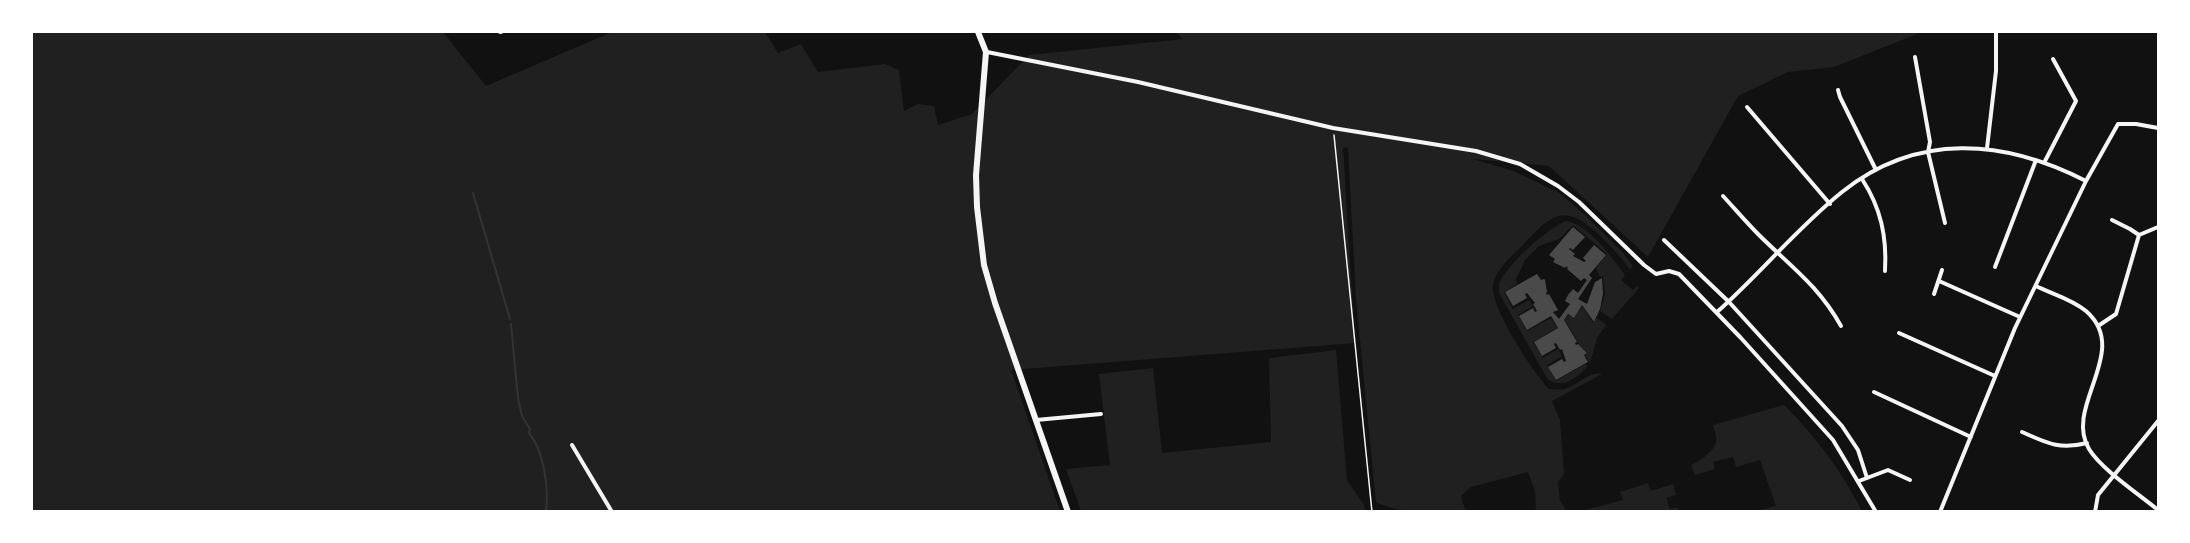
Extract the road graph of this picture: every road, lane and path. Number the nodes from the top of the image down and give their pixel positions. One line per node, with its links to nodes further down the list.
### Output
1 (1996, 32): 10 (street)
2 (982, 33): 3 (main road)
3 (986, 52): 8 (street); 40 (main road)
4 (1916, 57): 11 (street)
5 (2053, 59): 13 (street)
6 (1838, 90): 14 (street)
7 (1747, 107): 18 (street)
8 (1333, 128): 32 (street); 53 (path)
9 (2158, 128): 16 (street)
10 (1987, 148): 11 (street); 12 (street)
11 (1928, 153): 14 (street); 20 (street)
12 (2036, 160): 13 (street); 25 (street)
13 (2044, 163): 16 (street)
14 (1876, 170): 15 (street)
15 (1862, 179): 18 (street); 27 (street)
16 (2086, 181): 29 (street)
17 (1723, 196): 24 (street)
18 (1830, 204): 24 (street)
19 (2112, 220): 22 (street)
20 (1945, 223)
21 (2158, 227): 22 (street)
22 (2139, 235): 34 (street)
23 (1664, 240): 31 (street)
24 (1778, 253): 31 (street); 35 (street)
25 (1995, 267)
26 (1942, 270): 28 (street)
27 (1885, 271)
28 (1939, 281): 30 (street); 33 (street)
29 (2036, 286): 33 (street); 34 (street)
30 (1934, 294)
31 (1729, 302): 32 (street); 47 (street)
32 (1717, 312): 49 (street)
33 (2020, 317): 37 (street)
34 (2098, 326): 44 (street)
35 (1841, 327)
36 (1899, 333): 37 (street)
37 (1995, 376): 43 (street)
38 (1874, 392): 43 (street)
39 (1101, 414): 40 (street)
40 (1036, 420): 52 (main road)
41 (2158, 421): 46 (street)
42 (2022, 432): 44 (street)
43 (1971, 437): 55 (street)
44 (2087, 443): 46 (street)
45 (572, 445): 51 (street)
46 (2114, 474): 50 (street); 56 (street)
47 (1867, 478): 48 (street); 49 (street)
48 (1910, 480)
49 (1858, 481): 54 (street)
50 (2158, 510)
51 (612, 512)
52 (1068, 512)
53 (1372, 512)
54 (1876, 512)
55 (1940, 512)
56 (2095, 512)

